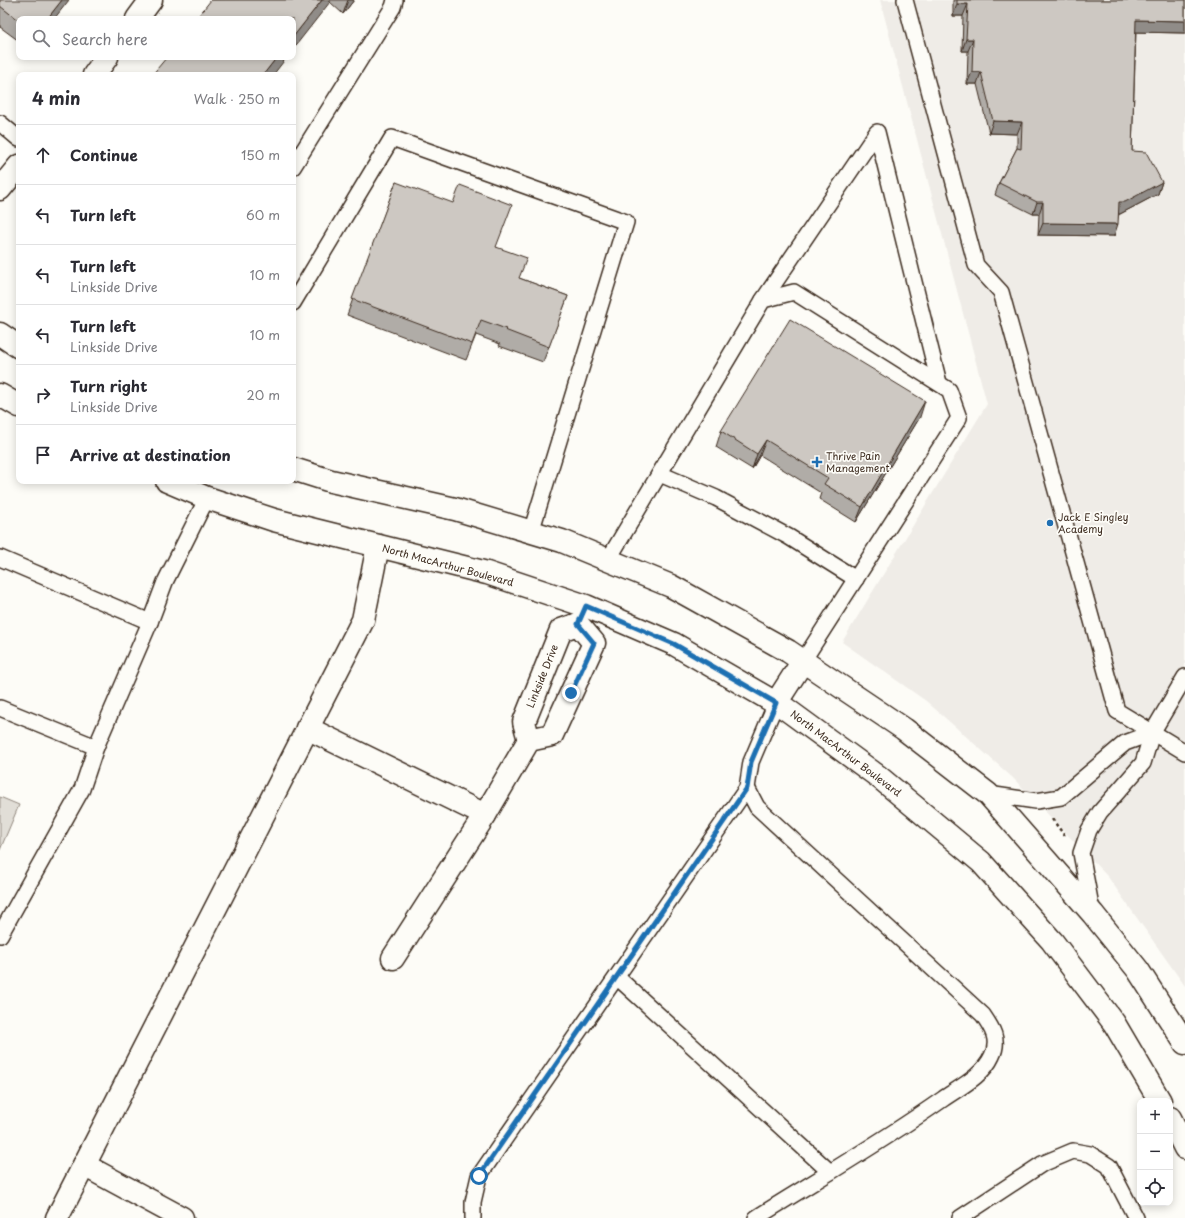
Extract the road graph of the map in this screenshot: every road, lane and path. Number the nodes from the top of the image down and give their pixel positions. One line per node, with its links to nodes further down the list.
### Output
1 (151, 0): 4 (main road)
2 (395, 0): 9 (lane)
3 (905, 0): 35 (lane)
4 (139, 16)
5 (105, 60): 6 (main road)
6 (96, 72)
7 (0, 123): 8 (lane)
8 (16, 136)
9 (296, 162)
10 (16, 170): 11 (main road)
11 (0, 190)
12 (296, 298): 23 (lane)
13 (764, 300): 16 (lane); 16 (lane); 20 (lane)
14 (0, 334): 15 (main road)
15 (16, 345)
16 (939, 383): 27 (lane)
17 (0, 395): 18 (main road)
18 (16, 404)
19 (296, 470): 23 (main road)
20 (660, 474): 26 (lane); 27 (lane)
21 (174, 484): 22 (main road, North MacArthur Boulevard)
22 (207, 498): 24 (main road, North MacArthur Boulevard); 29 (lane)
23 (531, 532): 26 (main road)
24 (378, 546): 28 (main road, North MacArthur Boulevard); 34 (main road)
25 (0, 558): 29 (lane)
26 (608, 560): 30 (main road)
27 (856, 579): 30 (lane)
28 (582, 615): 32 (main road, North MacArthur Boulevard); 36 (main road, Linkside Drive); 36 (main road)
29 (150, 622): 37 (lane)
30 (803, 661): 32 (main road); 40 (main road)
31 (1185, 677): 35 (lane)
32 (776, 703): 39 (lane); 49 (main road, North MacArthur Boulevard)
33 (0, 708): 37 (lane)
34 (308, 728): 42 (main road); 52 (main road)
35 (1152, 733): 38 (lane); 40 (lane); 44 (lane)
36 (529, 740): 42 (main road)
37 (96, 747): 45 (lane)
38 (1185, 752)
39 (747, 788): 47 (lane); 53 (lane)
40 (988, 794): 44 (main road)
41 (1048, 814): 43 (path)
42 (485, 815): 46 (main road)
43 (1066, 837)
44 (1093, 914): 48 (main road)
45 (0, 935)
46 (393, 958)
47 (617, 977): 53 (lane); 56 (lane)
48 (1185, 1043)
49 (1158, 1098)
50 (1173, 1124): 51 (main road)
51 (1185, 1148)
52 (84, 1165): 54 (main road); 55 (main road)
53 (830, 1172): 57 (lane)
54 (56, 1218)
55 (182, 1218)
56 (473, 1218)
57 (756, 1218)
58 (960, 1218): 59 (lane)
59 (1136, 1218)

